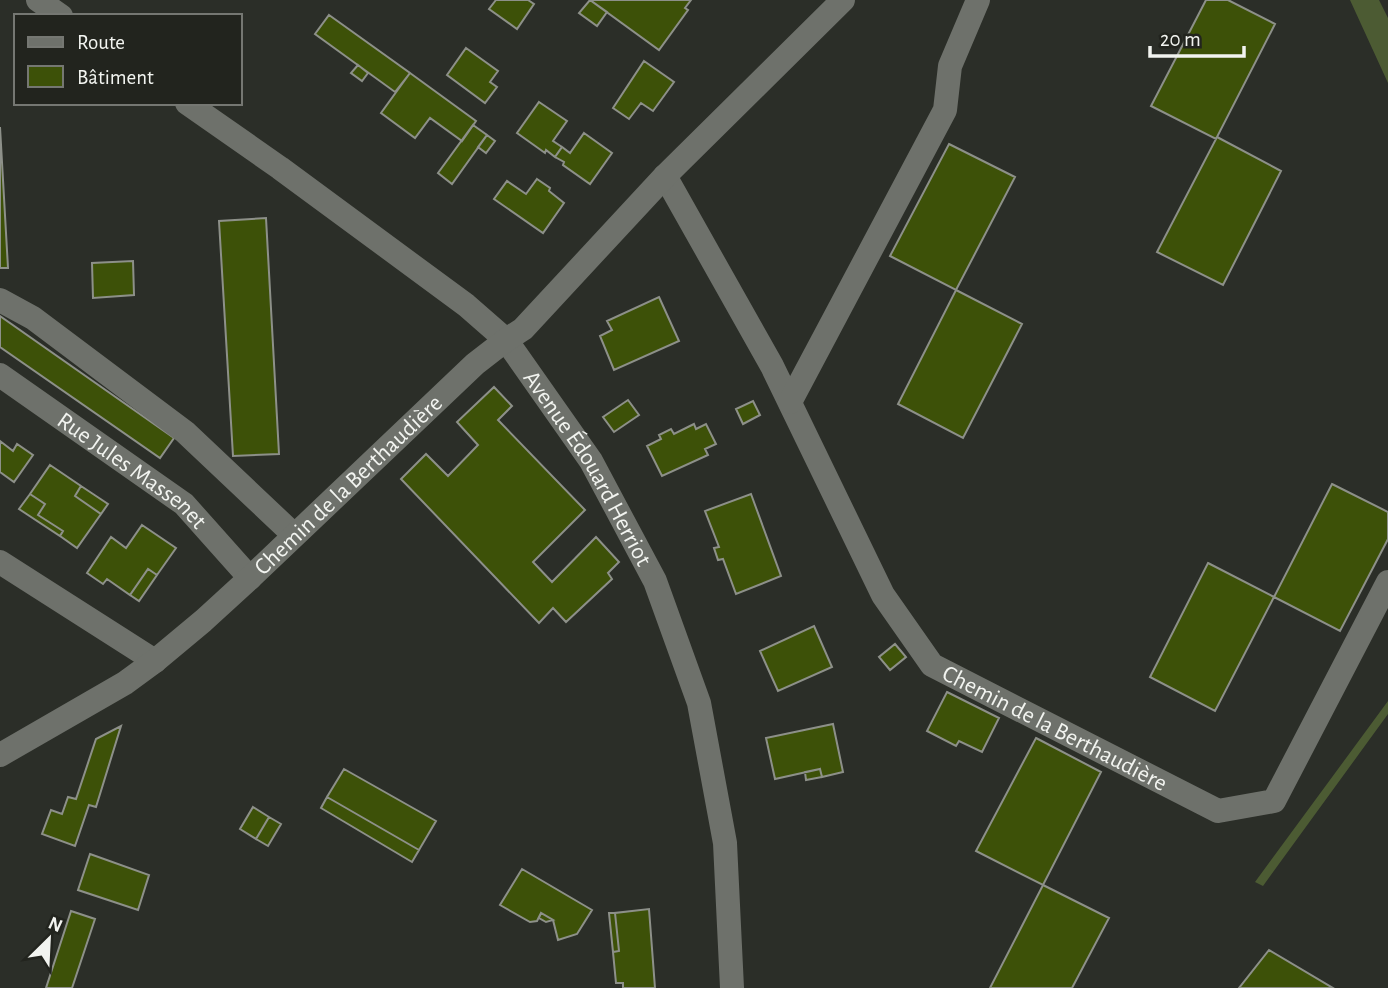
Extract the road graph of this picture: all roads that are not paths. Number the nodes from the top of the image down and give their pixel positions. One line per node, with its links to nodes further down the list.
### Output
1 (843, 0): 4 (street, Chemin de la Berthaudière)
2 (978, 0): 8 (street)
3 (190, 105): 6 (street, Avenue Édouard Herriot)
4 (665, 176): 6 (street, Chemin de la Berthaudière); 8 (street, Chemin de la Berthaudière)
5 (0, 300): 9 (street)
6 (506, 340): 9 (street, Chemin de la Berthaudière); 15 (street, Avenue Édouard Herriot)
7 (0, 375): 11 (street, Rue Jules Massenet)
8 (790, 401): 12 (street, Chemin de la Berthaudière)
9 (294, 535): 11 (street, Chemin de la Berthaudière)
10 (0, 562): 13 (street)
11 (250, 578): 13 (street, Chemin de la Berthaudière)
12 (1388, 582)
13 (155, 661): 14 (street, Chemin de la Berthaudière)
14 (0, 755)
15 (732, 988)

